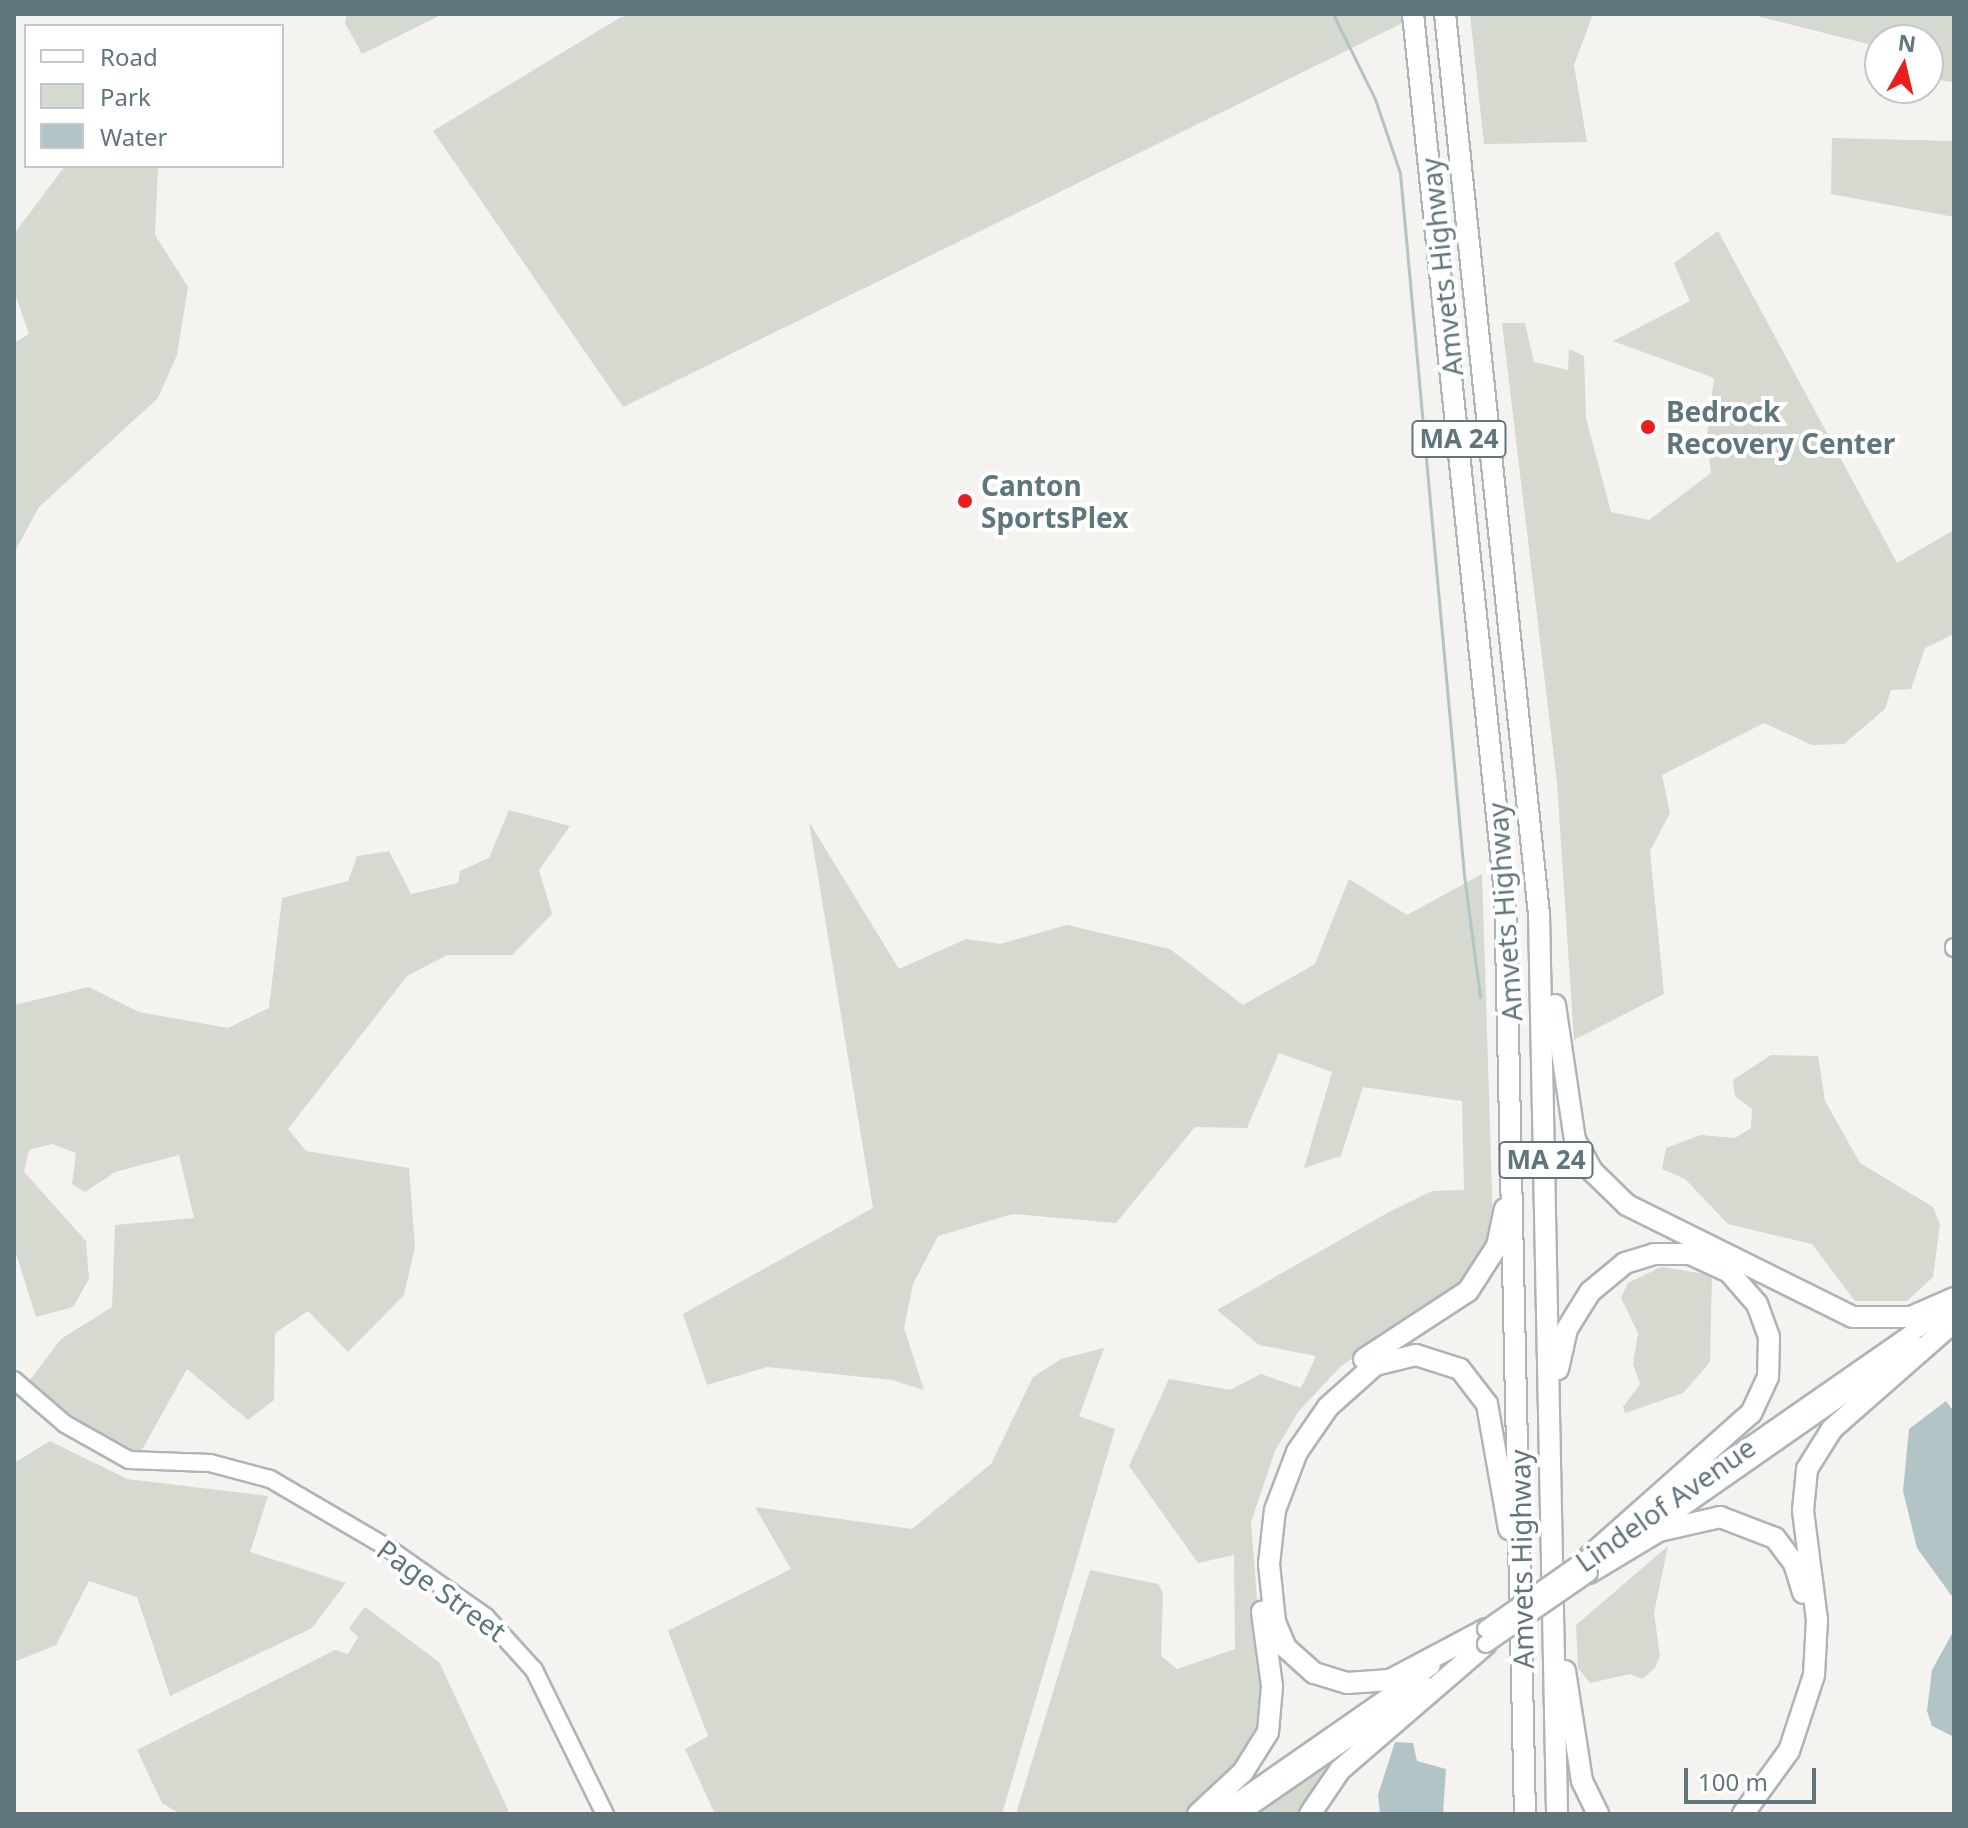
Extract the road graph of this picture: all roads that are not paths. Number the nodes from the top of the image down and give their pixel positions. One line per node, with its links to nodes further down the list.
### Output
1 (1413, 14): 4 (highway, Amvets Highway / MA 24)
2 (1445, 14): 3 (highway, Amvets Highway / MA 24)
3 (1533, 843): 5 (highway); 8 (highway, Amvets Highway / MA 24)
4 (1513, 1069): 11 (highway, Amvets Highway / MA 24); 15 (highway)
5 (1954, 1301): 9 (main road, Lindelof Avenue)
6 (1954, 1321): 9 (main road, Lindelof Avenue); 24 (highway)
7 (14, 1380): 14 (main road, Page Street)
8 (1551, 1476): 9 (highway); 10 (highway, Amvets Highway / MA 24)
9 (1589, 1565): 12 (main road, Lindelof Avenue, bridge); 23 (highway)
10 (1553, 1570): 21 (highway, Amvets Highway / MA 24); 22 (highway)
11 (1522, 1631): 12 (highway); 13 (highway, Amvets Highway / MA 24)
12 (1486, 1636): 16 (main road, Lindelof Avenue); 17 (main road, Lindelof Avenue); 18 (highway)
13 (1523, 1710): 19 (highway); 20 (highway, Amvets Highway / MA 24)
14 (605, 1814)
15 (1198, 1814)
16 (1219, 1814)
17 (1240, 1814)
18 (1310, 1814)
19 (1517, 1814)
20 (1525, 1814)
21 (1557, 1814)
22 (1598, 1814)
23 (1728, 1814)
24 (1743, 1814)

